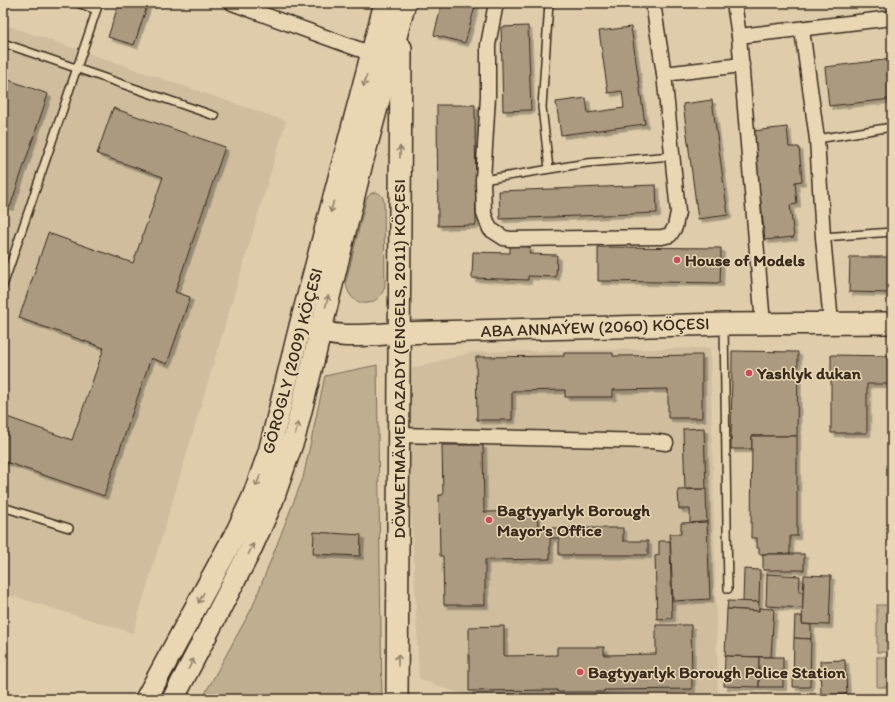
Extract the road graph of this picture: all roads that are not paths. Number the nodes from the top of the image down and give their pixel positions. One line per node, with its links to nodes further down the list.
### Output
1 (78, 3): 8 (lane)
2 (232, 3): 14 (street)
3 (385, 3): 14 (main road, GÖROGLY (2009) KÖÇESI)
4 (496, 3): 23 (street)
5 (549, 3): 22 (lane)
6 (653, 3): 17 (street)
7 (734, 3): 12 (street)
8 (97, 7): 16 (lane)
9 (403, 11): 32 (main road, GÖROGLY (2009) KÖÇESI, one-way to 9); 33 (main road, DÖWLETMÄMED AZADY (ENGELS, 2011) KÖÇESI, one-way to 9)
10 (892, 18): 11 (street)
11 (802, 30): 12 (street); 20 (street)
12 (739, 36): 15 (street)
13 (3, 43): 16 (lane)
14 (372, 54): 31 (main road, GÖROGLY (2009) KÖÇESI, one-way to 31)
15 (742, 65): 17 (street); 30 (street)
16 (76, 68): 18 (lane); 26 (lane)
17 (664, 74): 21 (street)
18 (215, 116)
19 (892, 127): 20 (lane)
20 (817, 139): 25 (street)
21 (672, 156): 22 (lane); 23 (street)
22 (549, 169): 23 (lane)
23 (483, 180)
24 (892, 232): 25 (lane)
25 (823, 237): 28 (street)
26 (3, 286)
27 (892, 322): 28 (main road, ABA ANNAÝEW (2060) KÖÇESI)
28 (831, 323): 30 (main road, ABA ANNAÝEW (2060) KÖÇESI)
29 (724, 324): 30 (main road, ABA ANNAÝEW (2060) KÖÇESI); 33 (main road, ABA ANNAÝEW (2060) KÖÇESI); 38 (lane)
30 (763, 324)
31 (300, 326): 32 (main road, ABA ANNAÝEW (2060) KÖÇESI); 39 (main road, GÖROGLY (2009) KÖÇESI, one-way to 39)
32 (320, 332): 33 (main road, ABA ANNAÝEW (2060) KÖÇESI); 40 (main road, GÖROGLY (2009) KÖÇESI, one-way to 32)
33 (398, 332): 34 (main road, DÖWLETMÄMED AZADY (ENGELS, 2011) KÖÇESI)
34 (398, 435): 35 (street); 41 (main road, DÖWLETMÄMED AZADY (ENGELS, 2011) KÖÇESI, one-way to 34)
35 (666, 442)
36 (3, 507): 37 (lane)
37 (69, 528)
38 (728, 589)
39 (146, 699)
40 (173, 699)
41 (398, 699)

